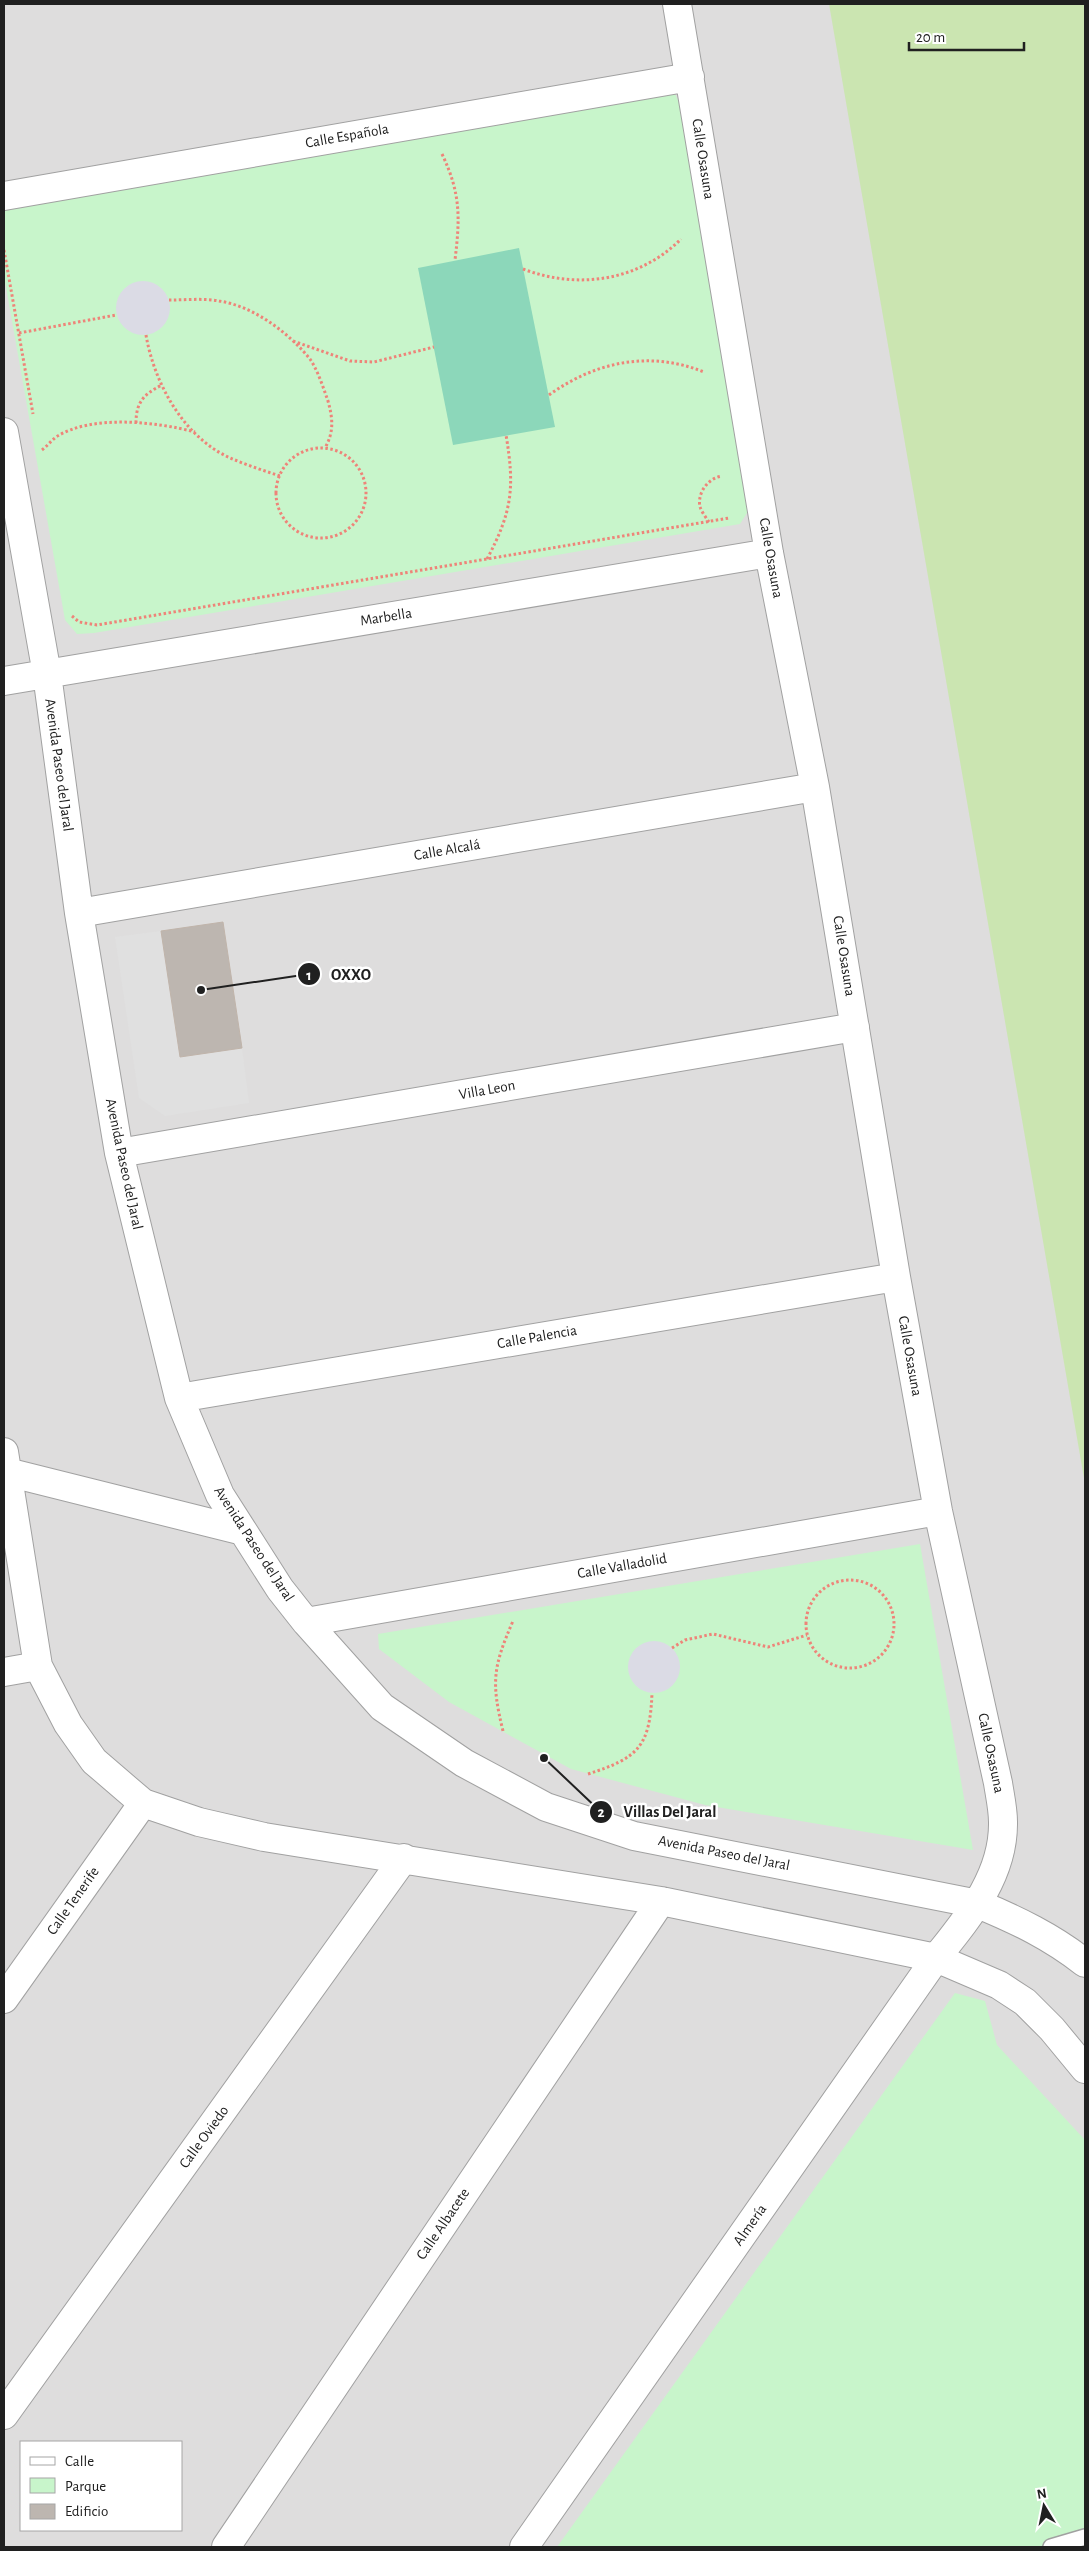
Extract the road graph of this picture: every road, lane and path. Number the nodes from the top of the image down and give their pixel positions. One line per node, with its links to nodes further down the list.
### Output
1 (677, 4): 2 (street, Calle Osasuna)
2 (690, 77): 4 (street, Calle Española); 29 (street, Calle Osasuna)
3 (442, 153): 7 (path)
4 (4, 196)
5 (684, 236): 8 (path)
6 (4, 250): 11 (path)
7 (455, 260)
8 (523, 269)
9 (169, 300): 13 (path)
10 (116, 315): 11 (path)
11 (19, 333): 18 (path)
12 (146, 335): 16 (path)
13 (290, 340): 14 (path); 24 (path)
14 (434, 347)
15 (710, 375): 17 (path)
16 (162, 386): 19 (path); 21 (path)
17 (549, 395)
18 (34, 416)
19 (136, 423): 21 (path); 23 (path)
20 (4, 432): 32 (street, Avenida Paseo del Jaral)
21 (195, 432): 26 (path)
22 (506, 435): 30 (path)
23 (38, 443)
24 (325, 448): 26 (path); 26 (path)
25 (729, 475): 28 (path)
26 (280, 476)
27 (732, 518): 28 (path)
28 (709, 522): 30 (path)
29 (769, 553): 32 (street, Marbella); 34 (street, Calle Osasuna)
30 (487, 560): 31 (path)
31 (69, 613)
32 (47, 674): 33 (street, Marbella); 35 (street, Avenida Paseo del Jaral)
33 (4, 681)
34 (815, 786): 35 (street, Calle Alcalá); 36 (street, Calle Osasuna)
35 (80, 913): 37 (street, Avenida Paseo del Jaral)
36 (856, 1027): 37 (street, Villa Leon); 38 (street, Calle Osasuna)
37 (119, 1152): 39 (street, Avenida Paseo del Jaral)
38 (896, 1277): 39 (street, Calle Palencia); 41 (street, Calle Osasuna)
39 (178, 1398): 42 (street, Avenida Paseo del Jaral)
40 (5, 1462): 42 (street); 47 (street)
41 (938, 1510): 44 (street, Calle Valladolid); 55 (street, Calle Osasuna)
42 (243, 1531): 44 (street, Avenida Paseo del Jaral)
43 (514, 1618): 50 (path)
44 (306, 1622): 55 (street, Avenida Paseo del Jaral)
45 (807, 1634): 45 (path); 46 (path)
46 (672, 1648)
47 (38, 1666): 48 (street); 52 (street)
48 (4, 1672)
49 (652, 1693): 51 (path)
50 (502, 1731)
51 (588, 1774)
52 (143, 1803): 53 (street); 58 (street, Calle Tenerife)
53 (404, 1858): 54 (street); 60 (street, Calle Oviedo)
54 (661, 1901): 56 (street); 62 (street, Calle Albacete)
55 (978, 1904): 56 (street, Almería); 57 (street, Avenida Paseo del Jaral)
56 (936, 1958): 59 (street); 63 (street, Almería)
57 (1085, 1963)
58 (4, 1999)
59 (1085, 2069)
60 (4, 2415)
61 (1085, 2537): 64 (lane)
62 (226, 2547)
63 (524, 2547)
64 (1052, 2547)

